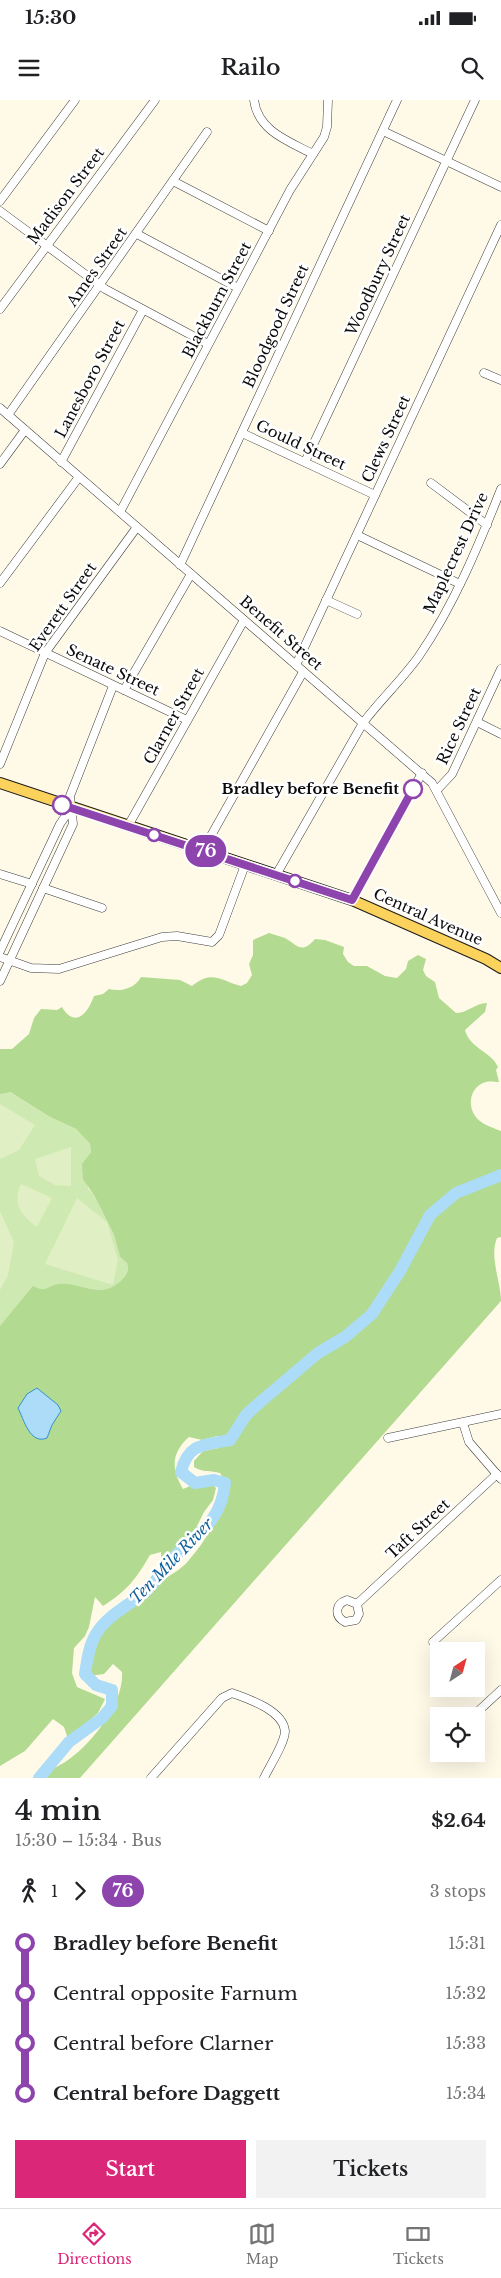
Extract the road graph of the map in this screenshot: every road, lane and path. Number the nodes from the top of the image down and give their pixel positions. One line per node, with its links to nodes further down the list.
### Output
1 (75, 100): 13 (street)
2 (155, 100): 18 (street, Madison Street)
3 (254, 100): 9 (street)
4 (328, 100): 9 (street, Blackburn Street)
5 (397, 100): 7 (street, Bloodgood Street)
6 (475, 100): 10 (street, Woodbury Street)
7 (382, 131): 10 (street); 29 (street, Bloodgood Street)
8 (207, 132): 11 (street, Ames Street)
9 (313, 154): 16 (street, Blackburn Street)
10 (447, 162): 12 (street); 31 (street, Woodbury Street)
11 (173, 181): 16 (street); 17 (street, Ames Street)
12 (501, 187)
13 (0, 201)
14 (0, 211): 18 (street)
15 (501, 225): 36 (street, Clews Street)
16 (269, 231): 20 (street, Blackburn Street)
17 (137, 234): 19 (street, Ames Street); 20 (street)
18 (46, 246): 19 (street); 21 (street, Madison Street)
19 (100, 285): 22 (street); 27 (street, Ames Street)
20 (238, 288): 23 (street, Blackburn Street)
21 (0, 309)
22 (143, 310): 23 (street); 30 (street, Lanesboro Street)
23 (208, 344): 37 (street, Blackburn Street)
24 (484, 373): 25 (street)
25 (501, 380)
26 (0, 408): 27 (street, Benefit Street)
27 (8, 415): 28 (street, Benefit Street)
28 (25, 430): 30 (street, Benefit Street); 32 (street)
29 (242, 432): 31 (street, Gould Street); 41 (street, Bloodgood Street)
30 (61, 462): 33 (street, Benefit Street)
31 (306, 462): 36 (street, Gould Street)
32 (0, 464)
33 (78, 477): 37 (street, Benefit Street); 43 (street)
34 (431, 483): 38 (street)
35 (501, 489): 38 (street, Maplecrest Drive)
36 (375, 495): 40 (street, Clews Street)
37 (120, 512): 39 (street, Benefit Street)
38 (487, 525): 44 (street, Maplecrest Drive)
39 (137, 527): 41 (street, Benefit Street); 49 (street, Everett Street)
40 (357, 535): 44 (street); 45 (street, Clews Street)
41 (180, 565): 42 (street, Benefit Street)
42 (191, 574): 47 (street, Benefit Street); 54 (street)
43 (0, 583)
44 (460, 584): 57 (street, Maplecrest Drive)
45 (326, 600): 46 (street); 50 (street, Clews Street)
46 (357, 614)
47 (244, 620): 50 (street, Benefit Street); 55 (street, Clarner Street)
48 (0, 631): 49 (street, Senate Street)
49 (45, 653): 53 (street, Senate Street); 59 (street, Everett Street)
50 (296, 665): 52 (street, Benefit Street)
51 (501, 669): 56 (street, Rice Street)
52 (304, 672): 57 (street, Benefit Street); 65 (street)
53 (113, 686): 54 (street, Senate Street); 63 (street)
54 (124, 690): 55 (street, Senate Street)
55 (188, 720): 64 (street, Clarner Street)
56 (477, 722): 58 (street); 62 (street, Rice Street)
57 (363, 724): 60 (street, Benefit Street); 68 (street, Maplecrest Drive)
58 (501, 734)
59 (0, 764)
60 (422, 773): 62 (street, Benefit Street); 73 (street)
61 (0, 784): 63 (main road, Central Avenue)
62 (437, 790): 72 (street, Benefit Street)
63 (71, 808): 64 (main road, Central Avenue); 69 (street); 70 (street)
64 (128, 826): 65 (main road, Central Avenue)
65 (202, 850): 66 (main road, Central Avenue)
66 (245, 865): 68 (main road, Central Avenue); 78 (street)
67 (0, 874): 69 (street)
68 (276, 875): 73 (main road, Central Avenue)
69 (32, 884): 76 (street)
70 (43, 888): 74 (street); 78 (street)
71 (501, 890): 72 (street)
72 (492, 894): 75 (street, Benefit Street)
73 (352, 900): 79 (main road, Central Avenue)
74 (102, 908)
75 (501, 913)
76 (0, 952)
77 (0, 957): 78 (street)
78 (9, 960): 80 (street)
79 (501, 968)
80 (0, 980)
81 (501, 1414): 82 (street)
82 (463, 1423): 83 (street); 84 (street)
83 (388, 1438)
84 (499, 1476): 86 (street, Taft Street)
85 (501, 1580): 87 (street)
86 (357, 1604)
87 (433, 1642)
88 (501, 1690): 89 (street)
89 (483, 1707)
90 (151, 1778): 91 (street)
91 (264, 1778)

